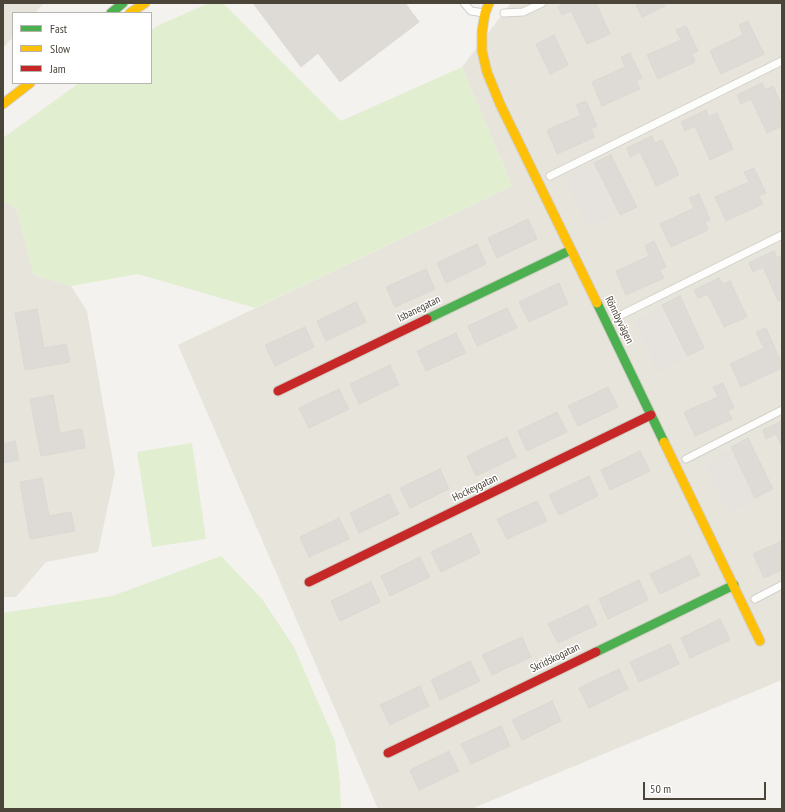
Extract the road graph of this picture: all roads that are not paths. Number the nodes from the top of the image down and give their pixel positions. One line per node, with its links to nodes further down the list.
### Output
1 (123, 3): 6 (street)
2 (145, 3): 7 (street)
3 (464, 3): 8 (lane)
4 (489, 3): 8 (street, Rönnbyvägen)
5 (542, 3): 9 (lane)
6 (113, 12)
7 (132, 12)
8 (485, 13): 15 (street, Rönnbyvägen)
9 (504, 13)
10 (782, 61): 13 (lane)
11 (29, 84): 12 (street)
12 (3, 104)
13 (550, 176)
14 (782, 235): 16 (lane)
15 (571, 250): 17 (street, Isbanegatan); 19 (street, Rönnbyvägen)
16 (619, 316)
17 (278, 391)
18 (782, 410): 20 (lane)
19 (651, 415): 21 (street, Hockeygatan); 22 (street, Rönnbyvägen)
20 (686, 459)
21 (309, 582)
22 (734, 585): 25 (street, Rönnbyvägen); 26 (street, Skridskogatan)
23 (782, 585): 24 (lane)
24 (756, 599)
25 (760, 641)
26 (388, 753)

